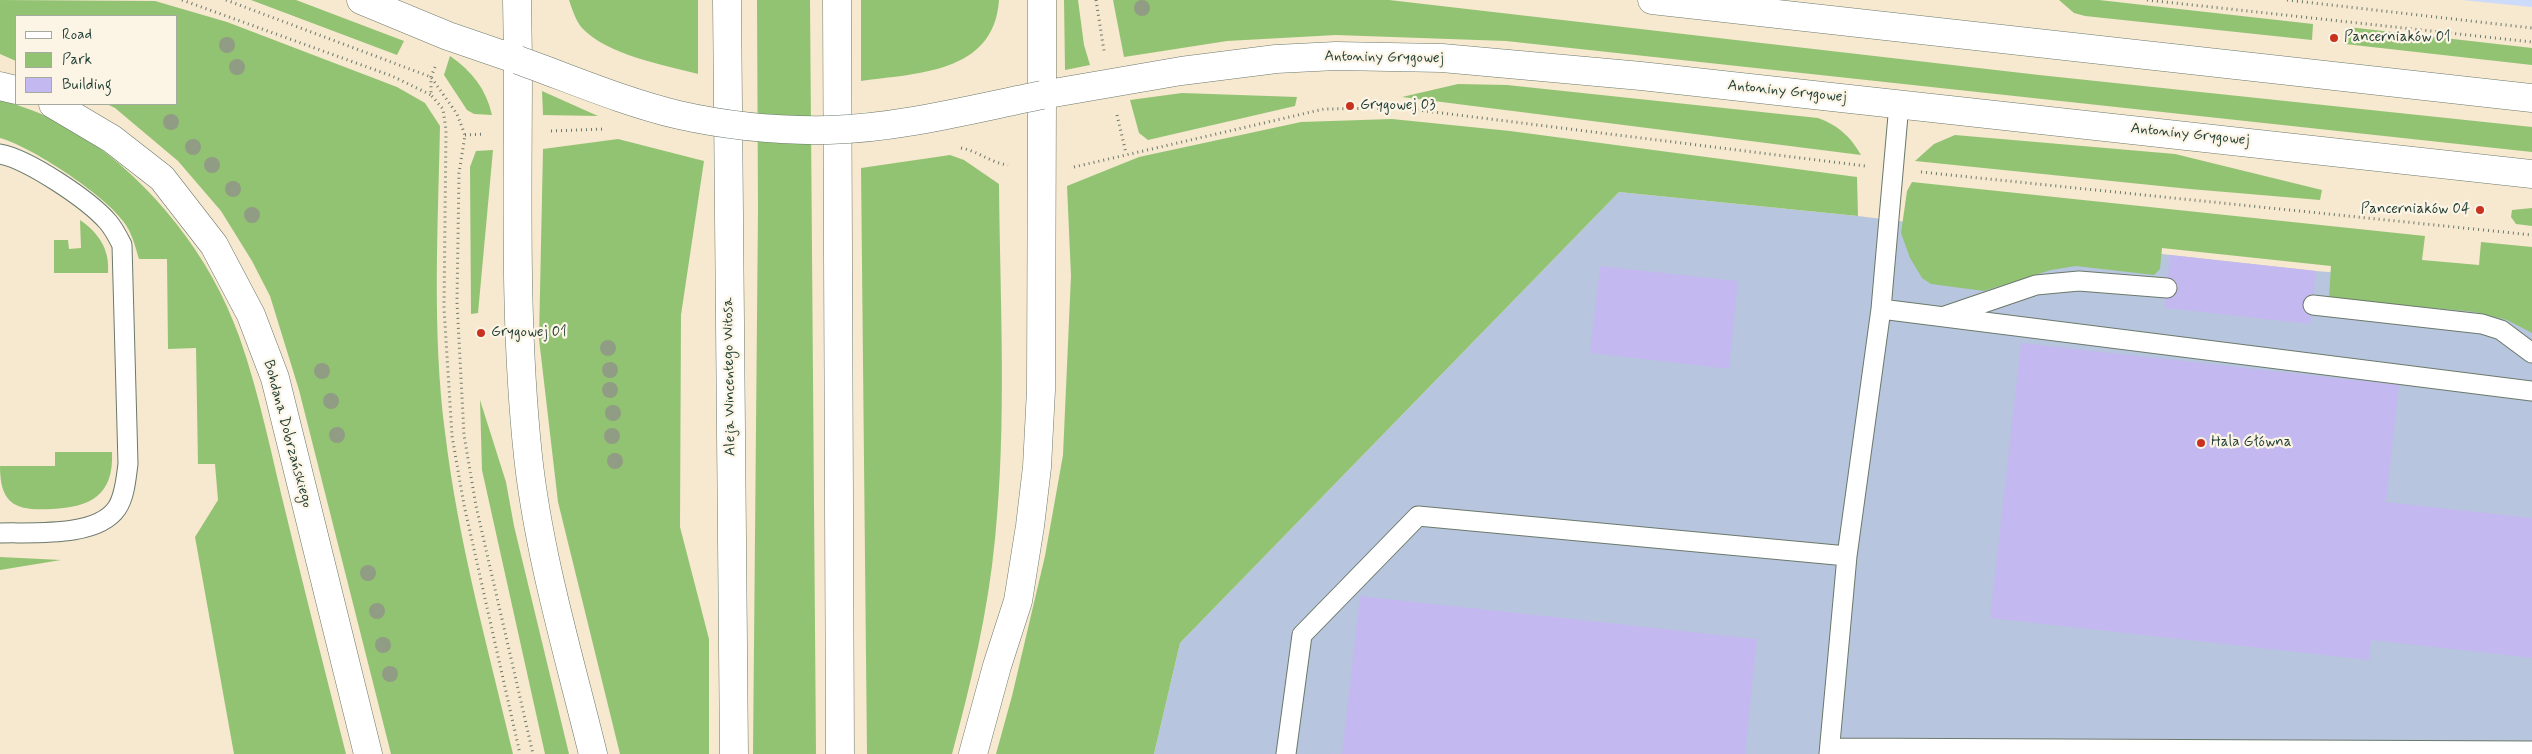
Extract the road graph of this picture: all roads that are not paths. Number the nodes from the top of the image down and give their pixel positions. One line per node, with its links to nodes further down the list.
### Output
1 (361, 0): 7 (street, Antoniny Grygowej)
2 (517, 0): 7 (street)
3 (727, 0): 28 (street, Aleja Wincentego Witosa)
4 (837, 0): 29 (street)
5 (1042, 0): 10 (street)
6 (1652, 0): 11 (street)
7 (518, 60): 10 (street, Antoniny Grygowej, bridge); 27 (street)
8 (0, 86): 9 (street)
9 (15, 90)
10 (1042, 95): 12 (street, Antoniny Grygowej); 30 (street)
11 (2532, 98)
12 (1899, 104): 15 (street, Antoniny Grygowej); 18 (lane)
13 (55, 105): 26 (street, Bohdana Dobrzańskiego)
14 (0, 154): 22 (lane)
15 (2532, 174)
16 (2167, 288): 19 (lane)
17 (2312, 305): 20 (lane)
18 (1880, 309): 19 (lane); 23 (lane)
19 (1942, 317): 21 (lane)
20 (2532, 353)
21 (2532, 391)
22 (0, 533)
23 (1847, 556): 24 (lane); 31 (lane)
24 (1830, 751): 25 (lane)
25 (2532, 751)
26 (368, 754)
27 (593, 754)
28 (734, 754)
29 (840, 754)
30 (973, 754)
31 (1286, 754)

